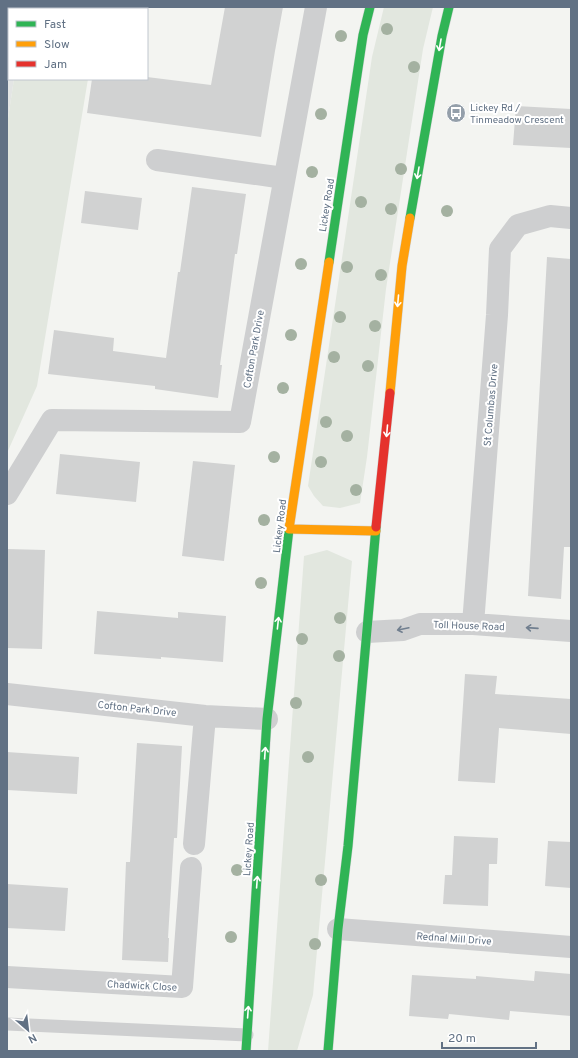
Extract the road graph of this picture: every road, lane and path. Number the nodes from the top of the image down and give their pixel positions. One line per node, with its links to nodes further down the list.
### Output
1 (316, 7): 5 (street, Cofton Park Drive)
2 (370, 7): 8 (main road, Lickey Road)
3 (449, 7): 9 (main road, one-way to 9)
4 (157, 160): 5 (street)
5 (284, 178): 7 (street, Cofton Park Drive)
6 (561, 217): 10 (street, St Columbas Drive)
7 (7, 494)
8 (289, 529): 9 (main road); 15 (main road, Lickey Road, one-way to 8)
9 (376, 531): 12 (main road)
10 (473, 624): 11 (street, Toll House Road, one-way to 10); 12 (street, Toll House Road, one-way to 12)
11 (571, 631)
12 (367, 632): 18 (main road)
13 (7, 694): 14 (street, Cofton Park Drive)
14 (205, 716): 15 (street, Cofton Park Drive); 16 (street)
15 (267, 719): 22 (main road, Lickey Road, one-way to 15)
16 (194, 844)
17 (191, 868): 20 (street, Chadwick Close)
18 (338, 929): 19 (street, Rednal Mill Drive); 24 (main road)
19 (571, 947)
20 (7, 977)
21 (7, 1024): 22 (lane)
22 (247, 1035): 23 (main road, Lickey Road)
23 (246, 1051)
24 (328, 1051)

